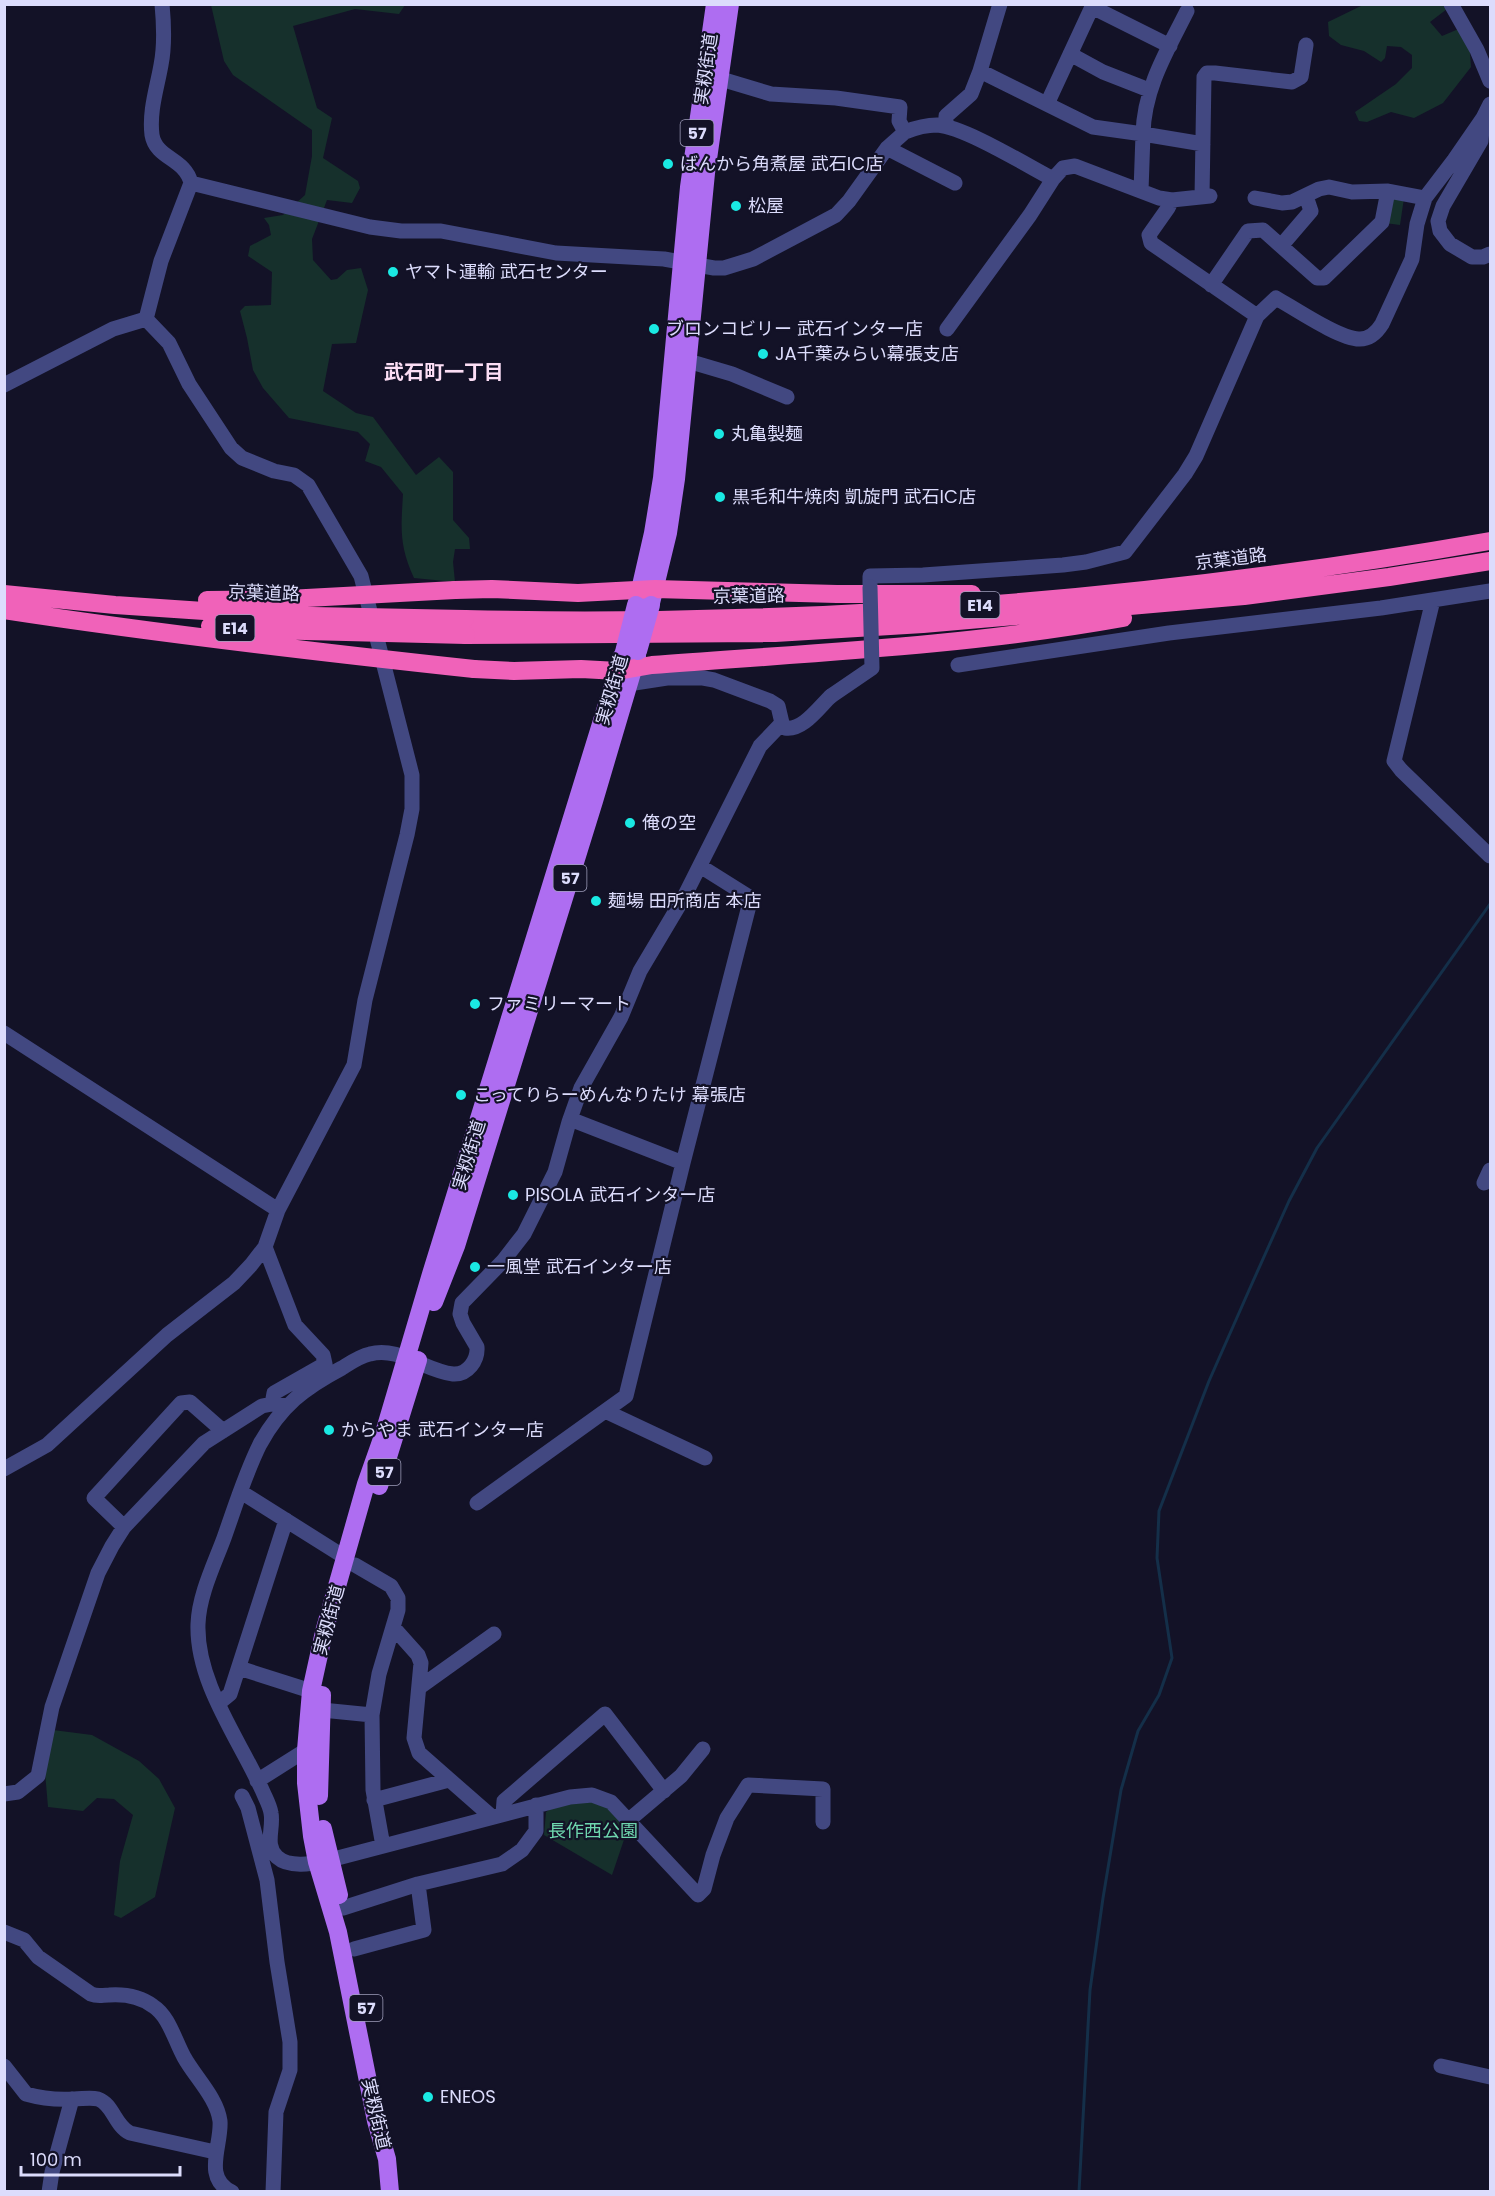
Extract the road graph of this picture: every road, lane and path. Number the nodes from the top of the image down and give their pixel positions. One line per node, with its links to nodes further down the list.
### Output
1 (162, 4): 22 (street)
2 (715, 4): 32 (main road, 実籾街道 / 57)
3 (730, 4): 11 (main road, 実籾街道 / 57)
4 (1000, 4): 10 (street)
5 (1451, 4): 12 (street)
6 (1187, 11): 8 (street)
7 (1306, 45): 19 (street)
8 (1170, 46): 9 (street); 13 (street)
9 (1070, 54): 13 (street); 14 (street)
10 (981, 71): 14 (street); 16 (street)
11 (721, 79): 17 (street); 32 (main road, 実籾街道 / 57)
12 (1490, 80)
13 (1149, 90): 18 (street)
14 (1047, 104): 18 (street)
15 (1487, 111): 28 (street); 31 (street)
16 (946, 126): 17 (street); 21 (street)
17 (905, 132): 20 (street)
18 (1143, 134): 19 (street); 24 (street)
19 (1203, 144): 29 (street)
20 (887, 148): 23 (street); 32 (street)
21 (1053, 179): 24 (street); 36 (street)
22 (191, 183): 32 (street); 35 (street)
23 (955, 183)
24 (1140, 191): 29 (street)
25 (1388, 192): 26 (street); 28 (street); 30 (street)
26 (1306, 196): 27 (street); 30 (street)
27 (1255, 198)
28 (1425, 198): 34 (street)
29 (1172, 200): 33 (street)
30 (1281, 246): 33 (street)
31 (1491, 254)
32 (689, 264): 37 (main road, 実籾街道 / 57); 46 (main road, 実籾街道 / 57)
33 (1210, 285): 34 (street)
34 (1257, 316): 52 (street, bridge)
35 (146, 319): 38 (street); 58 (street)
36 (948, 329)
37 (688, 361): 39 (street); 46 (main road, 実籾街道 / 57)
38 (4, 384)
39 (787, 396)
40 (1491, 541): 42 (highway, 京葉道路 / E14)
41 (1491, 561): 45 (highway, 京葉道路 / E14)
42 (1220, 582): 46 (highway); 49 (highway, 京葉道路 / E14)
43 (1491, 591): 47 (street)
44 (4, 593): 46 (highway, bridge); 49 (highway, 京葉道路 / E14, bridge)
45 (1244, 596): 49 (highway, 京葉道路 / E14); 51 (highway)
46 (646, 597): 51 (main road, 実籾街道 / 57, bridge)
47 (1433, 600): 50 (street); 53 (street)
48 (4, 610): 49 (highway, 京葉道路 / E14, bridge); 51 (highway, bridge)
49 (466, 627)
50 (958, 664)
51 (628, 665): 52 (street); 60 (main road, 実籾街道 / 57)
52 (782, 723): 54 (street)
53 (1491, 856)
54 (700, 866): 56 (street); 57 (street)
55 (4, 1033): 58 (street)
56 (570, 1119): 57 (street); 60 (street)
57 (683, 1163): 62 (street)
58 (278, 1210): 59 (street)
59 (265, 1247): 61 (street); 65 (street)
60 (412, 1361): 61 (street); 70 (main road, 実籾街道 / 57)
61 (279, 1405): 63 (street); 66 (street)
62 (604, 1412): 64 (street); 67 (street)
63 (223, 1431): 69 (street); 69 (street)
64 (705, 1458)
65 (4, 1469)
66 (241, 1492): 68 (street); 76 (street)
67 (477, 1503)
68 (286, 1520): 70 (street); 73 (street)
69 (124, 1527): 84 (street)
70 (351, 1561): 71 (street); 75 (main road, 実籾街道 / 57); 77 (main road, 実籾街道 / 57)
71 (393, 1627): 74 (street); 78 (street)
72 (494, 1634): 74 (street)
73 (239, 1668): 75 (street); 76 (street)
74 (420, 1687): 81 (street)
75 (311, 1691): 80 (main road, 実籾街道 / 57)
76 (219, 1703): 82 (street)
77 (322, 1710): 78 (street); 92 (main road, 実籾街道 / 57)
78 (372, 1715): 86 (street)
79 (702, 1749): 83 (street)
80 (306, 1750): 82 (street); 92 (main road, 実籾街道 / 57)
81 (449, 1780): 86 (street); 88 (street)
82 (257, 1781): 92 (street)
83 (664, 1791): 88 (street); 89 (street)
84 (4, 1794)
85 (242, 1796): 106 (street)
86 (374, 1800): 91 (street)
87 (536, 1805): 88 (street); 89 (street); 93 (street)
88 (497, 1816): 91 (street)
89 (629, 1820): 90 (street)
90 (823, 1822)
91 (382, 1846): 92 (street)
92 (324, 1861): 94 (main road, 実籾街道 / 57); 102 (main road, 実籾街道 / 57)
93 (418, 1884): 94 (street); 96 (street)
94 (343, 1908): 96 (main road, 実籾街道 / 57)
95 (4, 1932): 101 (street)
96 (354, 1949): 102 (main road, 実籾街道 / 57)
97 (4, 2066): 100 (street)
98 (1441, 2066): 99 (street)
99 (1491, 2078)
100 (72, 2099): 101 (street); 104 (street)
101 (215, 2152): 103 (street)
102 (387, 2159): 107 (main road, 実籾街道 / 57)
103 (213, 2185): 105 (street)
104 (49, 2192)
105 (232, 2192)
106 (273, 2192)
107 (390, 2192)

